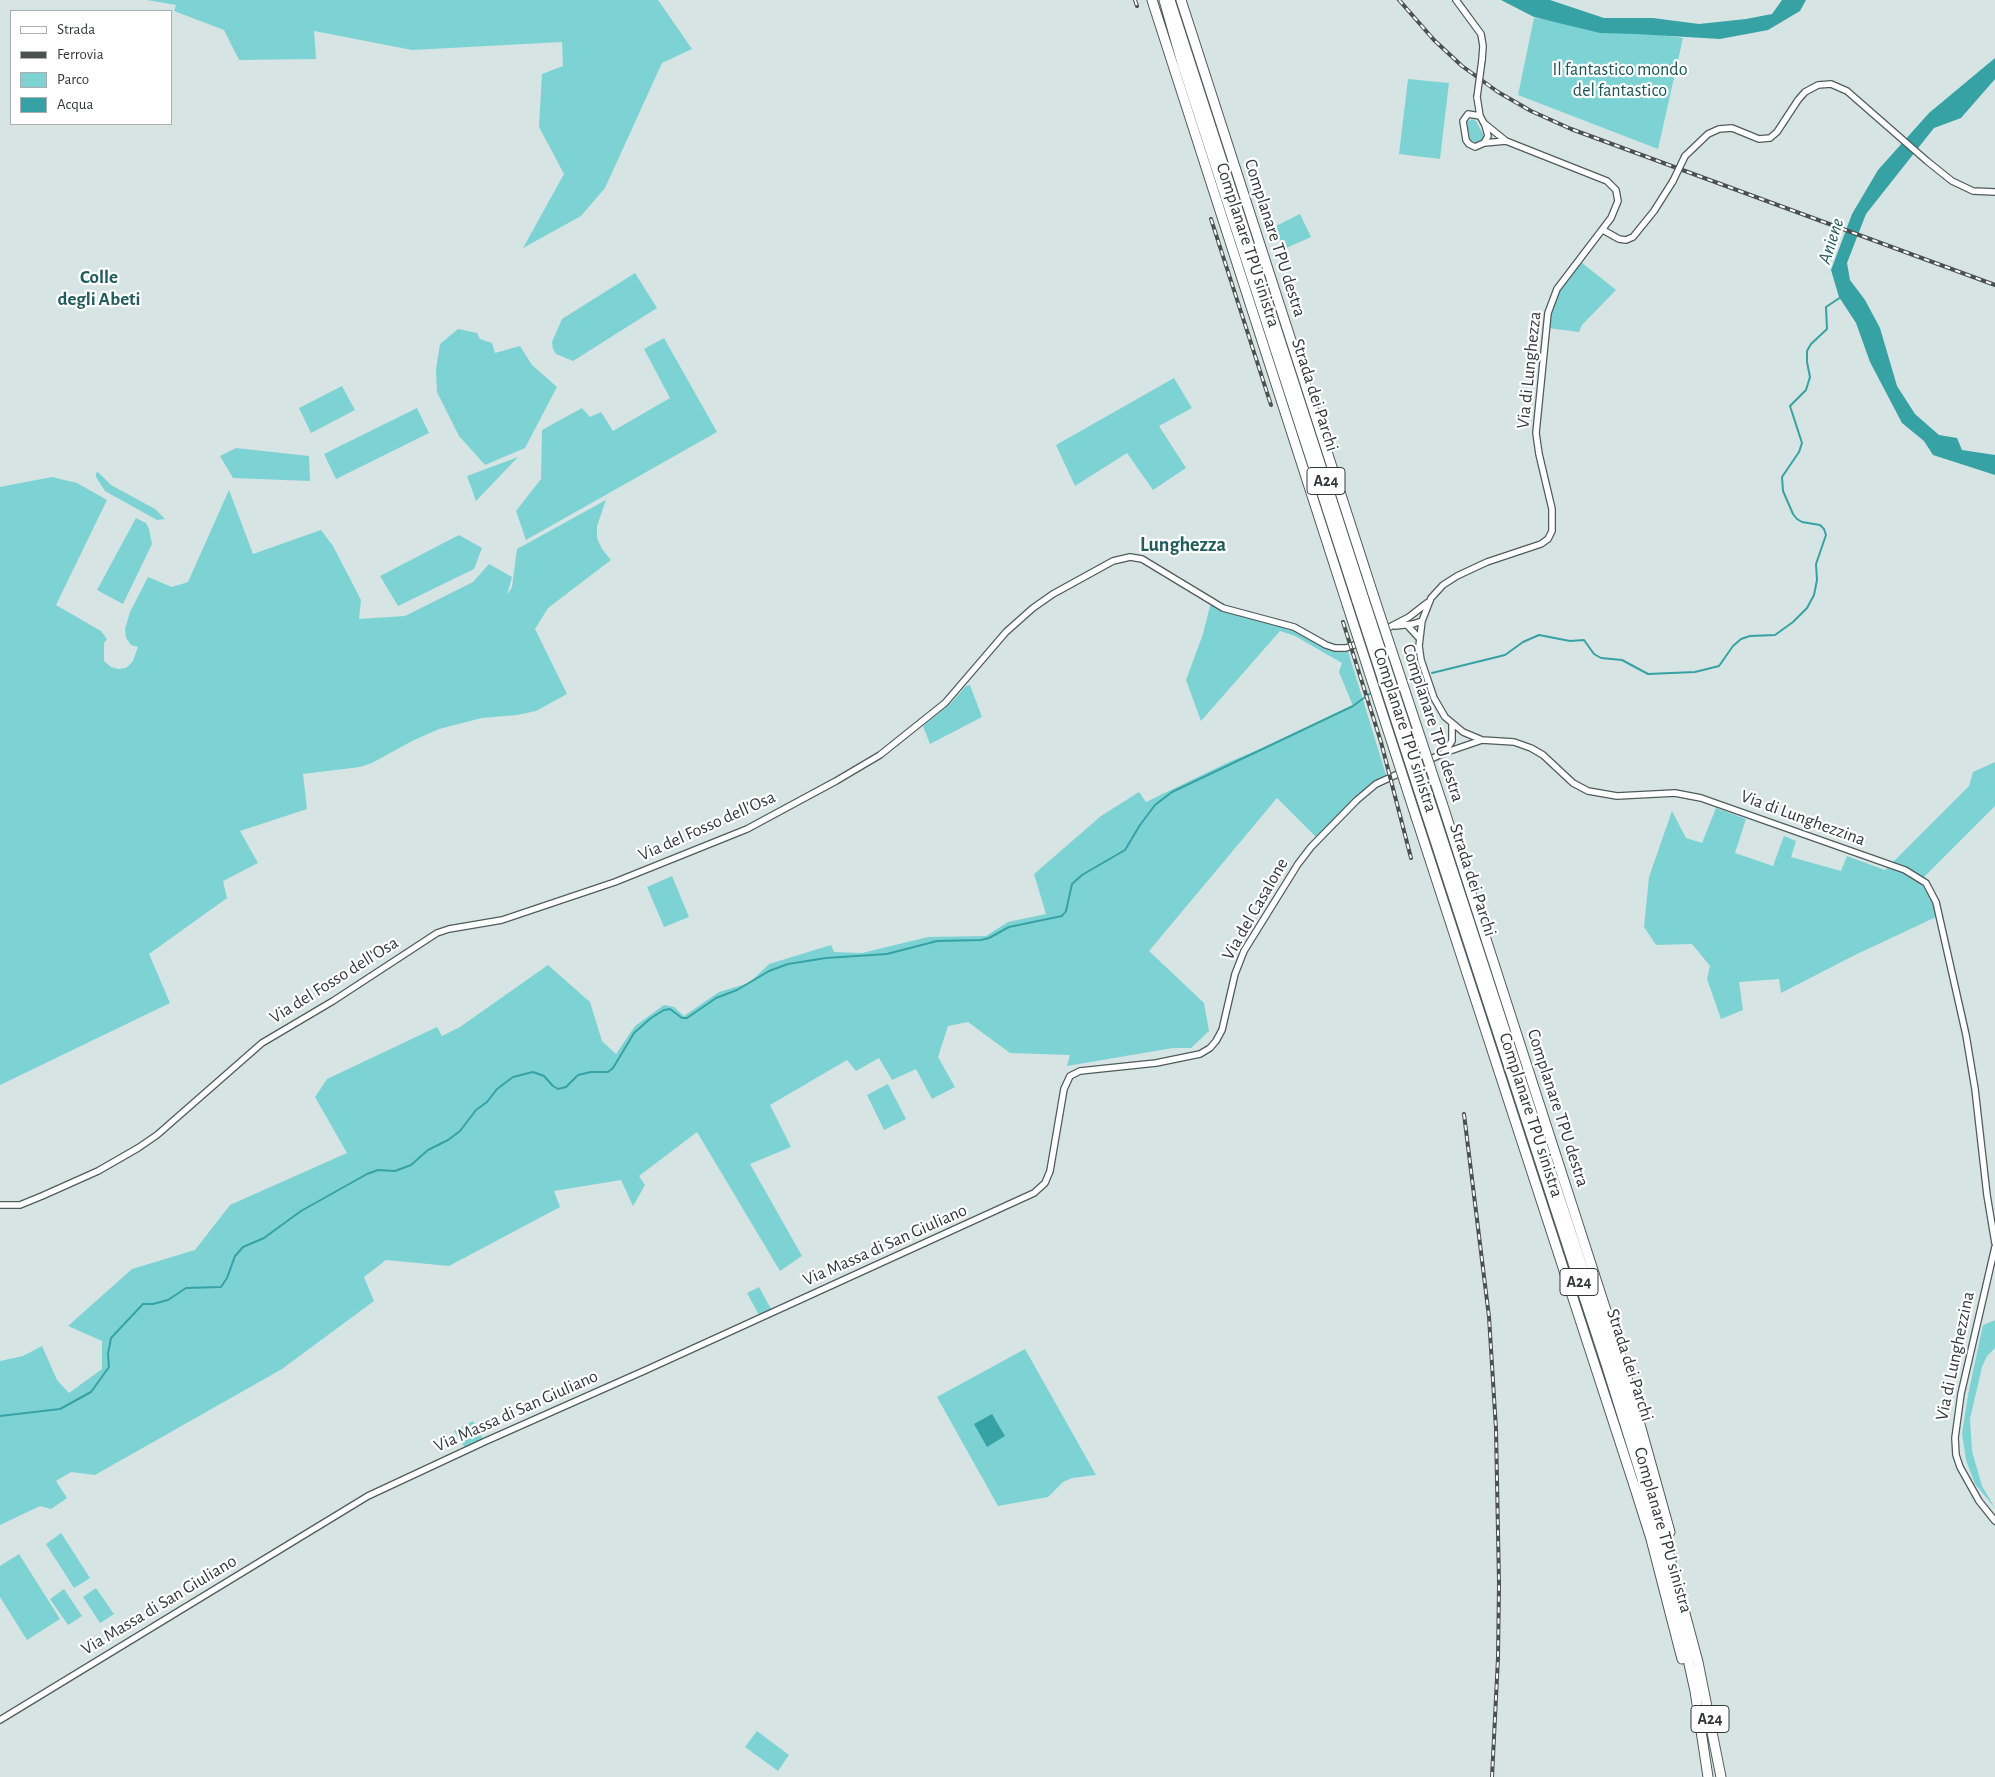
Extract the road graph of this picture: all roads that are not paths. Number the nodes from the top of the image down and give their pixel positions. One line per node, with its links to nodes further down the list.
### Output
1 (1152, 0): 35 (highway, Complanare TPU sinistra, bridge)
2 (1164, 0): 6 (highway, Strada dei Parchi / A24)
3 (1170, 0): 6 (highway, Strada dei Parchi / A24)
4 (1456, 0): 7 (street, bridge)
5 (1182, 4): 33 (highway, Complanare TPU destra, bridge)
6 (1171, 13): 27 (highway, Strada dei Parchi / A24, bridge)
7 (1477, 97): 8 (street); 9 (street)
8 (1471, 114): 9 (street); 12 (street)
9 (1480, 116): 10 (street)
10 (1485, 124): 11 (street); 12 (street)
11 (1506, 141): 12 (street); 14 (street, Via di Lunghezza)
12 (1484, 143)
13 (1995, 192): 14 (street, bridge)
14 (1603, 230): 15 (street, Via di Lunghezza)
15 (1428, 602): 16 (street, Via del Fosso dell'Osa); 17 (street, Via di Lunghezzina)
16 (1409, 617): 17 (street); 19 (street, Via del Fosso dell'Osa)
17 (1422, 621): 18 (street); 20 (street, Via di Lunghezzina)
18 (1407, 625): 19 (street); 20 (street)
19 (1394, 626): 29 (street, Via del Fosso dell'Osa)
20 (1419, 638): 21 (street, Via di Lunghezzina)
21 (1452, 725): 22 (street, Via di Lunghezzina); 24 (street)
22 (1463, 732): 23 (street, Via di Lunghezzina); 24 (street); 25 (street)
23 (1482, 740): 25 (street, Via del Casalone); 30 (street, Via di Lunghezzina)
24 (1452, 741): 26 (street)
25 (1460, 748): 26 (street, Via del Casalone)
26 (1444, 753): 28 (street, Via del Casalone)
27 (1430, 812): 33 (highway, Strada dei Parchi / A24); 35 (highway, Strada dei Parchi / A24)
28 (1053, 1161): 34 (street, Via Massa di San Giuliano)
29 (0, 1205)
30 (1995, 1243)
31 (1995, 1247): 32 (street, Via di Lunghezzina)
32 (1995, 1521)
33 (1698, 1662): 37 (highway, Strada dei Parchi / A24)
34 (0, 1720)
35 (1705, 1759): 36 (highway, Strada dei Parchi / A24)
36 (1708, 1777)
37 (1722, 1777)

